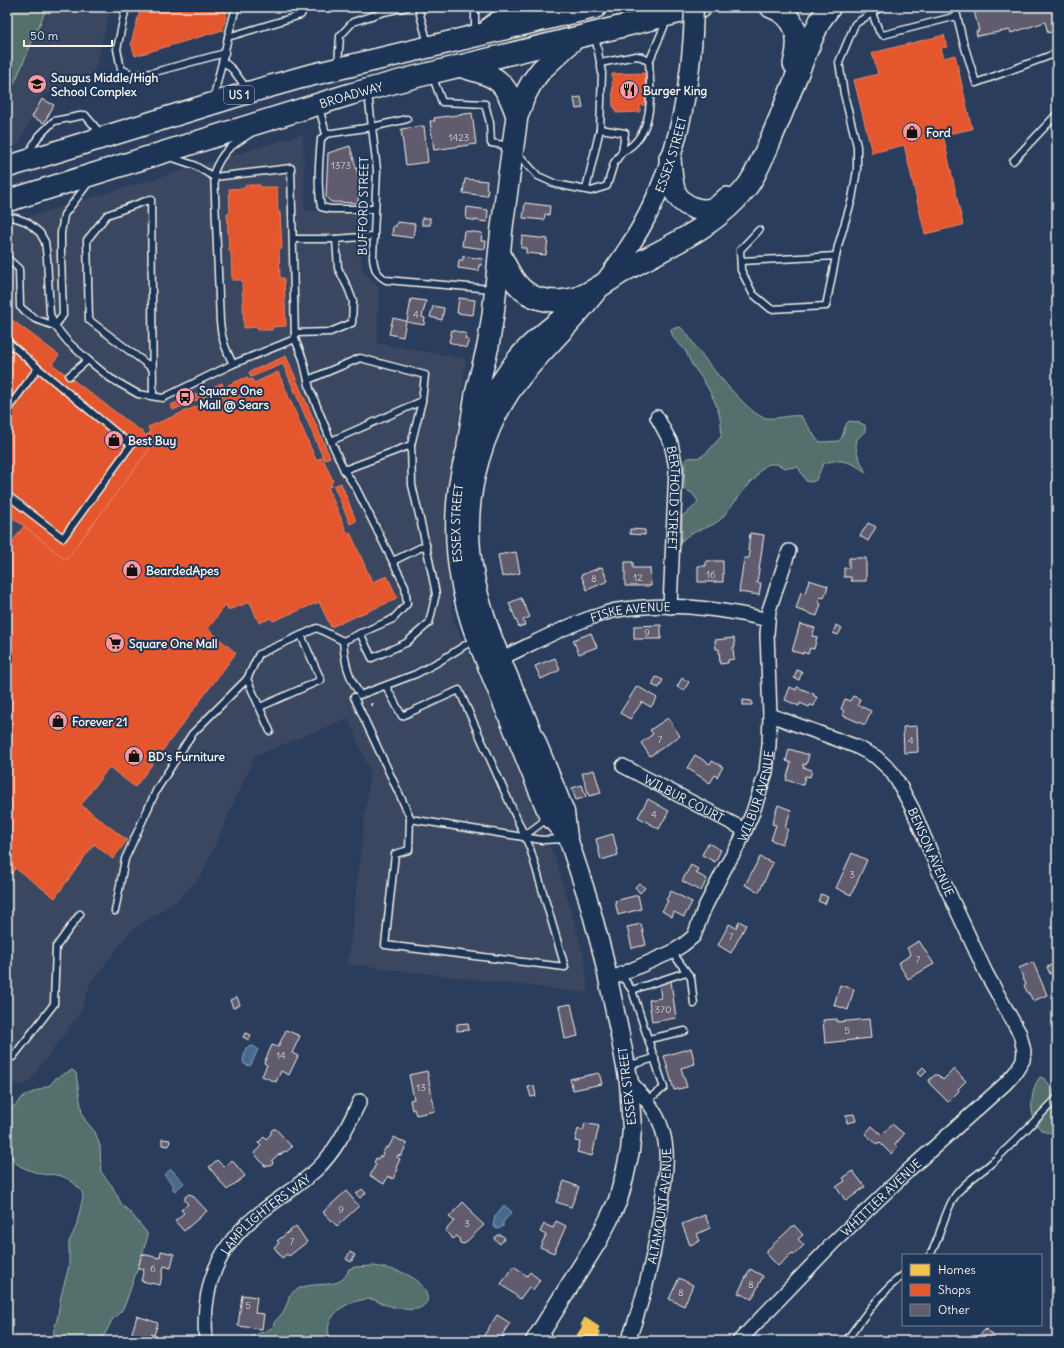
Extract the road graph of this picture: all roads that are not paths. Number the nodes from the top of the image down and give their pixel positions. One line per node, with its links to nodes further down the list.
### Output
1 (126, 7): 23 (lane)
2 (236, 7): 20 (lane)
3 (303, 7): 20 (lane)
4 (407, 7): 29 (lane)
5 (418, 7): 22 (lane)
6 (474, 7): 19 (lane)
7 (520, 7): 19 (highway)
8 (596, 7): 19 (highway, US 1)
9 (694, 7): 46 (main road, ESSEX STREET, bridge)
10 (701, 7): 16 (highway, BROADWAY)
11 (771, 7): 46 (highway)
12 (830, 7): 64 (highway)
13 (881, 7): 15 (lane)
14 (955, 7): 17 (lane)
15 (872, 13): 17 (lane); 60 (lane)
16 (669, 15): 18 (highway, BROADWAY); 27 (lane)
17 (957, 16): 24 (lane)
18 (595, 33): 21 (highway, BROADWAY); 26 (lane)
19 (475, 36): 22 (highway, US 1)
20 (228, 37): 23 (lane)
21 (575, 38): 28 (highway, BROADWAY); 36 (highway)
22 (428, 48): 29 (highway, US 1)
23 (225, 53): 25 (lane)
24 (1057, 53)
25 (223, 61): 32 (lane); 33 (lane)
26 (600, 62): 27 (lane); 40 (lane)
27 (649, 62): 44 (lane)
28 (458, 66): 30 (highway, BROADWAY); 36 (highway)
29 (338, 69): 32 (highway, US 1)
30 (431, 73): 31 (highway, BROADWAY); 43 (lane)
31 (368, 90): 34 (highway, BROADWAY); 39 (lane, BUFFORD STREET)
32 (250, 92): 33 (highway, US 1)
33 (213, 103): 42 (highway, US 1)
34 (318, 104): 37 (highway, BROADWAY); 41 (lane)
35 (1057, 114): 47 (lane)
36 (517, 116): 43 (highway)
37 (277, 117): 45 (highway, BROADWAY); 50 (lane)
38 (407, 119): 39 (lane)
39 (372, 127): 41 (lane); 53 (lane, BUFFORD STREET)
40 (600, 129): 44 (lane); 51 (lane)
41 (326, 134): 53 (lane)
42 (103, 137): 48 (highway, US 1); 48 (lane)
43 (513, 148): 51 (lane); 59 (highway)
44 (622, 152): 51 (lane)
45 (159, 154): 49 (highway, BROADWAY); 50 (lane)
46 (670, 158): 64 (main road, ESSEX STREET)
47 (1013, 161)
48 (15, 164)
49 (96, 173): 52 (highway, BROADWAY); 66 (lane)
50 (214, 177): 57 (lane); 70 (lane)
51 (586, 190)
52 (7, 201)
53 (375, 209): 56 (lane, BUFFORD STREET)
54 (7, 217): 66 (lane)
55 (759, 230): 62 (lane)
56 (374, 236): 58 (lane); 65 (lane, BUFFORD STREET)
57 (293, 239): 58 (lane); 67 (lane)
58 (336, 239): 67 (lane)
59 (500, 254): 64 (highway); 65 (highway)
60 (836, 256): 62 (lane); 62 (lane)
61 (9, 260): 63 (lane); 66 (lane)
62 (741, 261)
63 (7, 268)
64 (601, 285): 81 (main road, ESSEX STREET); 90 (main road, ESSEX STREET)
65 (496, 289): 81 (highway)
66 (55, 326): 69 (lane)
67 (295, 336): 70 (lane); 74 (lane)
68 (7, 341): 71 (lane)
69 (88, 360): 73 (lane); 75 (lane)
70 (233, 364): 75 (lane)
71 (38, 368): 77 (lane); 83 (lane)
72 (152, 368): 72 (lane); 75 (lane)
73 (69, 376)
74 (308, 380): 76 (lane); 79 (lane)
75 (153, 396)
76 (422, 401): 79 (lane); 80 (lane)
77 (7, 410)
78 (657, 417): 87 (street, BERTHOLD STREET)
79 (331, 441): 82 (lane)
80 (411, 445): 82 (lane); 84 (lane)
81 (468, 445): 90 (main road, ESSEX STREET)
82 (344, 470): 86 (lane)
83 (7, 495)
84 (426, 545): 86 (lane); 89 (lane)
85 (789, 551): 88 (street, WILBUR AVENUE)
86 (393, 561): 89 (lane)
87 (670, 607): 88 (street, FISKE AVENUE); 93 (street, FISKE AVENUE)
88 (768, 620): 98 (street, WILBUR AVENUE)
89 (360, 633): 92 (lane)
90 (483, 634): 93 (main road, ESSEX STREET); 95 (lane); 101 (main road, ESSEX STREET)
91 (301, 635): 92 (lane); 94 (lane); 97 (lane)
92 (343, 641): 95 (lane)
93 (502, 658): 105 (main road, ESSEX STREET)
94 (247, 679): 97 (lane); 106 (lane)
95 (386, 686): 104 (lane)
96 (354, 697): 102 (lane)
97 (260, 707): 99 (lane)
98 (770, 716): 103 (street, WILBUR AVENUE); 115 (street, BENSON AVENUE)
99 (270, 731)
100 (623, 766): 103 (street, WILBUR COURT)
101 (549, 817): 104 (lane); 105 (main road, ESSEX STREET)
102 (410, 819): 104 (lane); 104 (lane)
103 (745, 830): 108 (street, WILBUR AVENUE)
104 (524, 836): 105 (lane)
105 (568, 838): 110 (main road, ESSEX STREET)
106 (115, 911)
107 (80, 914): 116 (lane)
108 (672, 952): 109 (lane); 110 (street, WILBUR AVENUE)
109 (686, 972): 111 (lane); 112 (lane)
110 (615, 978): 111 (lane); 118 (main road, ESSEX STREET)
111 (632, 990): 114 (lane)
112 (694, 1004)
113 (685, 1031): 114 (lane)
114 (649, 1039): 117 (lane)
115 (1024, 1056): 127 (street, WHITTIER AVENUE)
116 (7, 1057)
117 (655, 1058): 118 (lane); 120 (lane)
118 (627, 1073): 120 (street, ALTAMOUNT AVENUE); 125 (main road, ESSEX STREET)
119 (1057, 1098): 122 (lane)
120 (647, 1100): 126 (street, ALTAMOUNT AVENUE)
121 (360, 1101): 124 (street, LAMPLIGHTERS WAY)
122 (930, 1254)
123 (902, 1276): 128 (lane)
124 (206, 1341)
125 (535, 1341)
126 (628, 1341)
127 (739, 1341)
128 (846, 1341)

